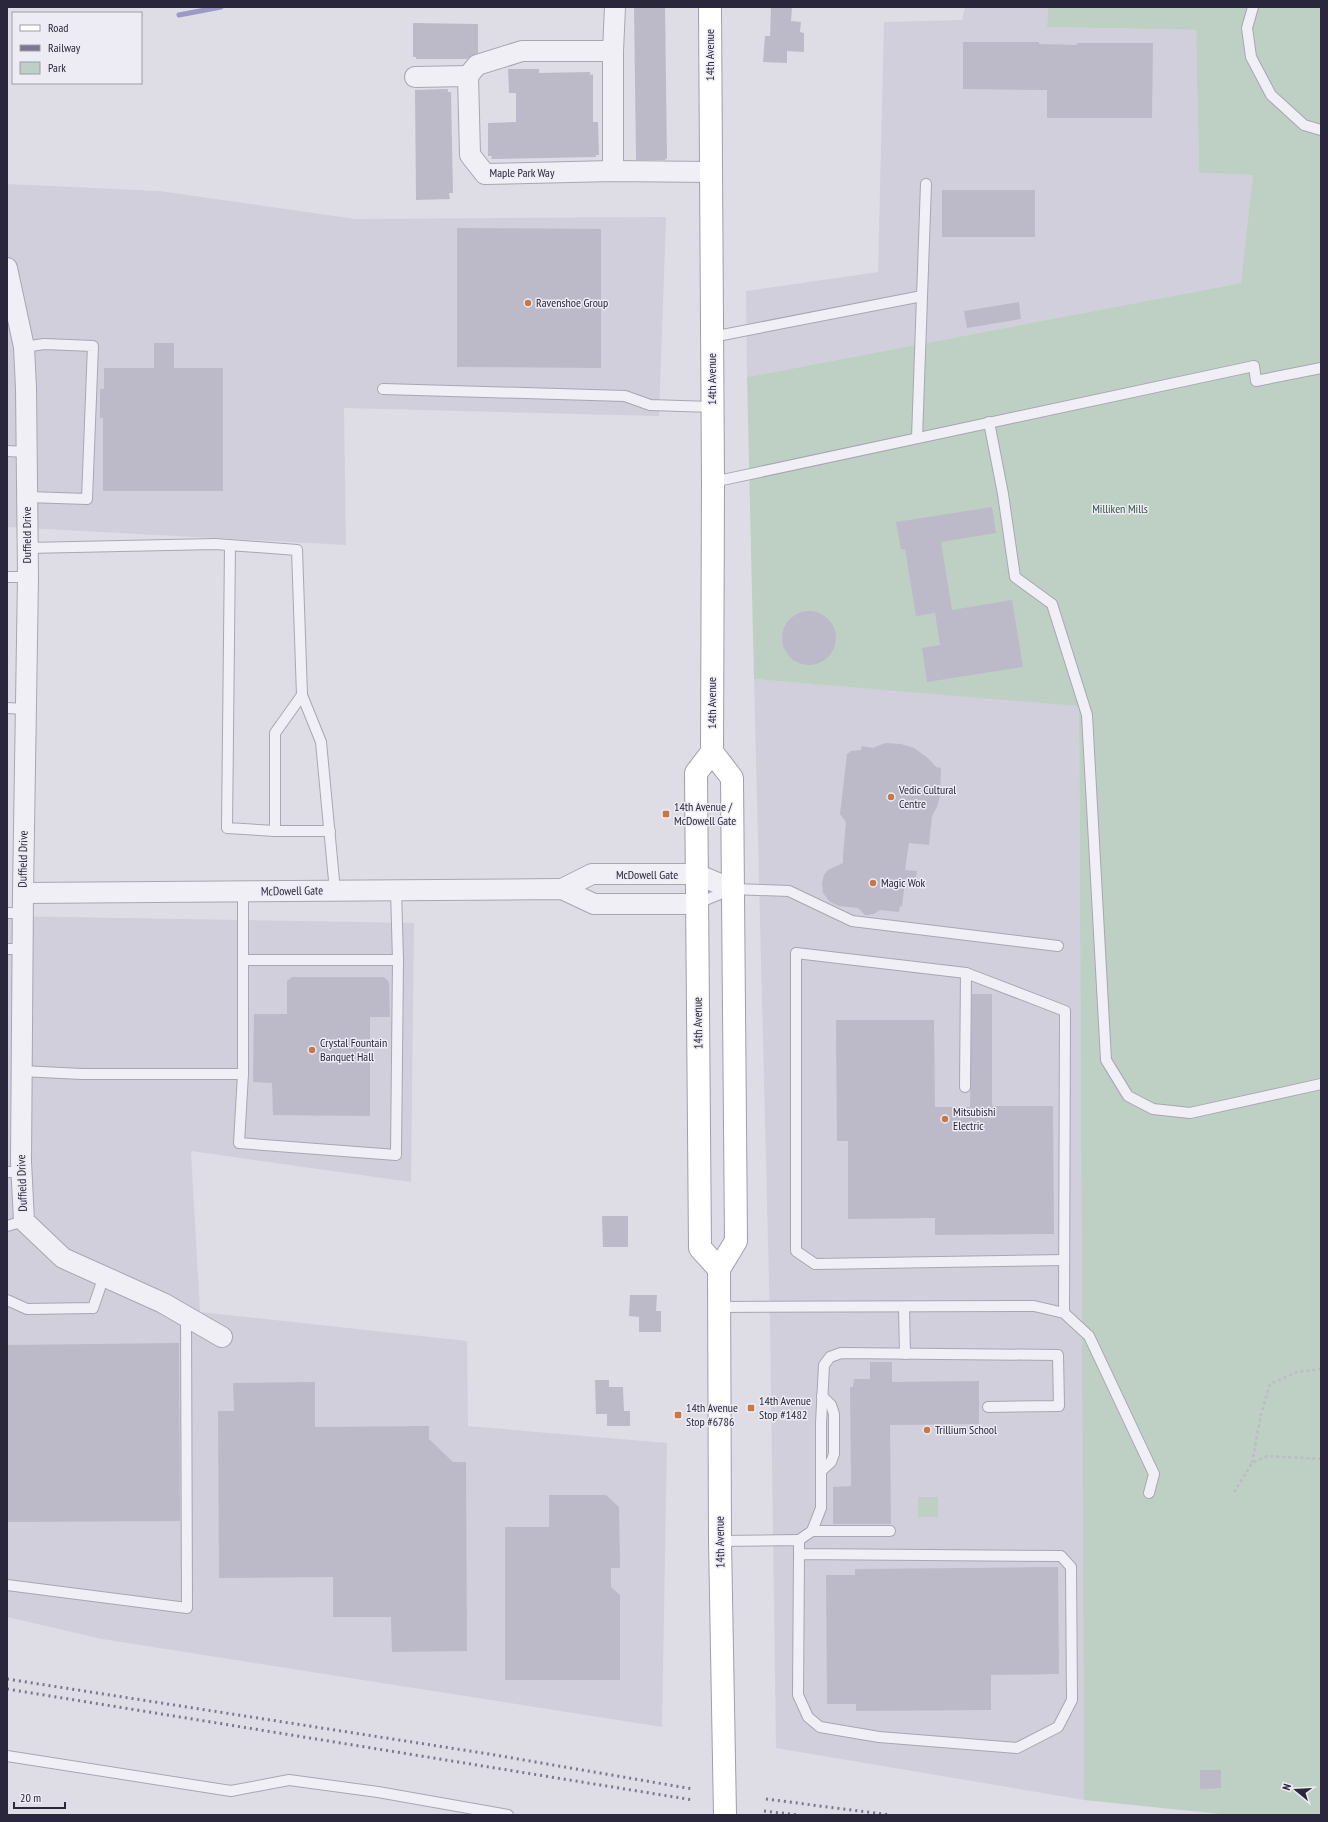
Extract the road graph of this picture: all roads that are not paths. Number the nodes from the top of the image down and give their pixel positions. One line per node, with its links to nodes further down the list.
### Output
1 (615, 7): 4 (street)
2 (710, 7): 9 (main road, 14th Avenue)
3 (1253, 7): 7 (lane)
4 (613, 51): 5 (street); 8 (street)
5 (468, 76): 6 (street); 8 (street, Maple Park Way)
6 (415, 77)
7 (1321, 130)
8 (614, 171): 9 (street, Maple Park Way)
9 (710, 172): 14 (main road, 14th Avenue)
10 (926, 184): 12 (lane)
11 (7, 268): 13 (street, Duffield Drive)
12 (922, 296): 14 (lane); 20 (lane)
13 (10, 300): 15 (street, Duffield Drive)
14 (712, 337): 18 (main road, 14th Avenue)
15 (24, 347): 22 (street, Duffield Drive); 24 (lane)
16 (1321, 368): 19 (lane)
17 (383, 389): 18 (lane)
18 (712, 407): 23 (main road, 14th Avenue)
19 (989, 422): 20 (lane); 49 (lane)
20 (917, 438): 23 (lane)
21 (7, 451): 22 (lane)
22 (27, 452): 24 (street, Duffield Drive)
23 (713, 482): 31 (main road, 14th Avenue)
24 (27, 497): 26 (street, Duffield Drive)
25 (230, 545): 26 (lane); 29 (lane); 32 (lane)
26 (27, 548): 28 (street, Duffield Drive)
27 (7, 577): 28 (lane)
28 (28, 577): 30 (street, Duffield Drive)
29 (302, 695): 32 (lane); 33 (lane)
30 (16, 709): 41 (street, Duffield Drive)
31 (712, 752): 34 (main road, 14th Avenue); 36 (main road, 14th Avenue)
32 (275, 831): 33 (lane)
33 (330, 831): 38 (lane)
34 (696, 874): 35 (street, McDowell Gate); 36 (street, McDowell Gate); 40 (main road, 14th Avenue)
35 (562, 889): 37 (street, McDowell Gate); 40 (street, McDowell Gate)
36 (732, 889): 40 (lane); 42 (lane); 54 (main road, 14th Avenue)
37 (396, 890): 38 (street, McDowell Gate); 45 (lane)
38 (335, 891): 39 (street, McDowell Gate)
39 (243, 892): 41 (street, McDowell Gate); 44 (lane)
40 (696, 904): 54 (main road, 14th Avenue)
41 (17, 906): 43 (street, Duffield Drive)
42 (1058, 946)
43 (15, 949): 47 (street, Duffield Drive)
44 (243, 960): 45 (lane); 48 (lane)
45 (398, 960): 48 (lane)
46 (966, 973): 50 (lane); 53 (lane); 53 (lane)
47 (21, 1071): 48 (lane); 51 (street, Duffield Drive)
48 (243, 1074)
49 (1321, 1084)
50 (965, 1087)
51 (14, 1172): 52 (street, Duffield Drive)
52 (16, 1224): 55 (street, Duffield Drive)
53 (1064, 1260): 59 (lane)
54 (719, 1269): 57 (main road, 14th Avenue)
55 (104, 1276): 56 (lane); 60 (street, Duffield Drive)
56 (7, 1300)
57 (718, 1307): 58 (lane); 68 (main road, 14th Avenue)
58 (904, 1307): 59 (lane); 62 (lane)
59 (1064, 1313): 64 (lane)
60 (186, 1315): 61 (street, Duffield Drive); 70 (lane)
61 (222, 1337)
62 (905, 1354): 63 (lane); 65 (lane)
63 (988, 1407)
64 (1149, 1493)
65 (812, 1531): 66 (lane); 67 (lane)
66 (890, 1531)
67 (800, 1540): 68 (lane); 69 (lane)
68 (720, 1541): 73 (main road, 14th Avenue)
69 (799, 1554): 69 (lane)
70 (7, 1585)
71 (7, 1756): 72 (lane)
72 (508, 1815)
73 (725, 1815)

